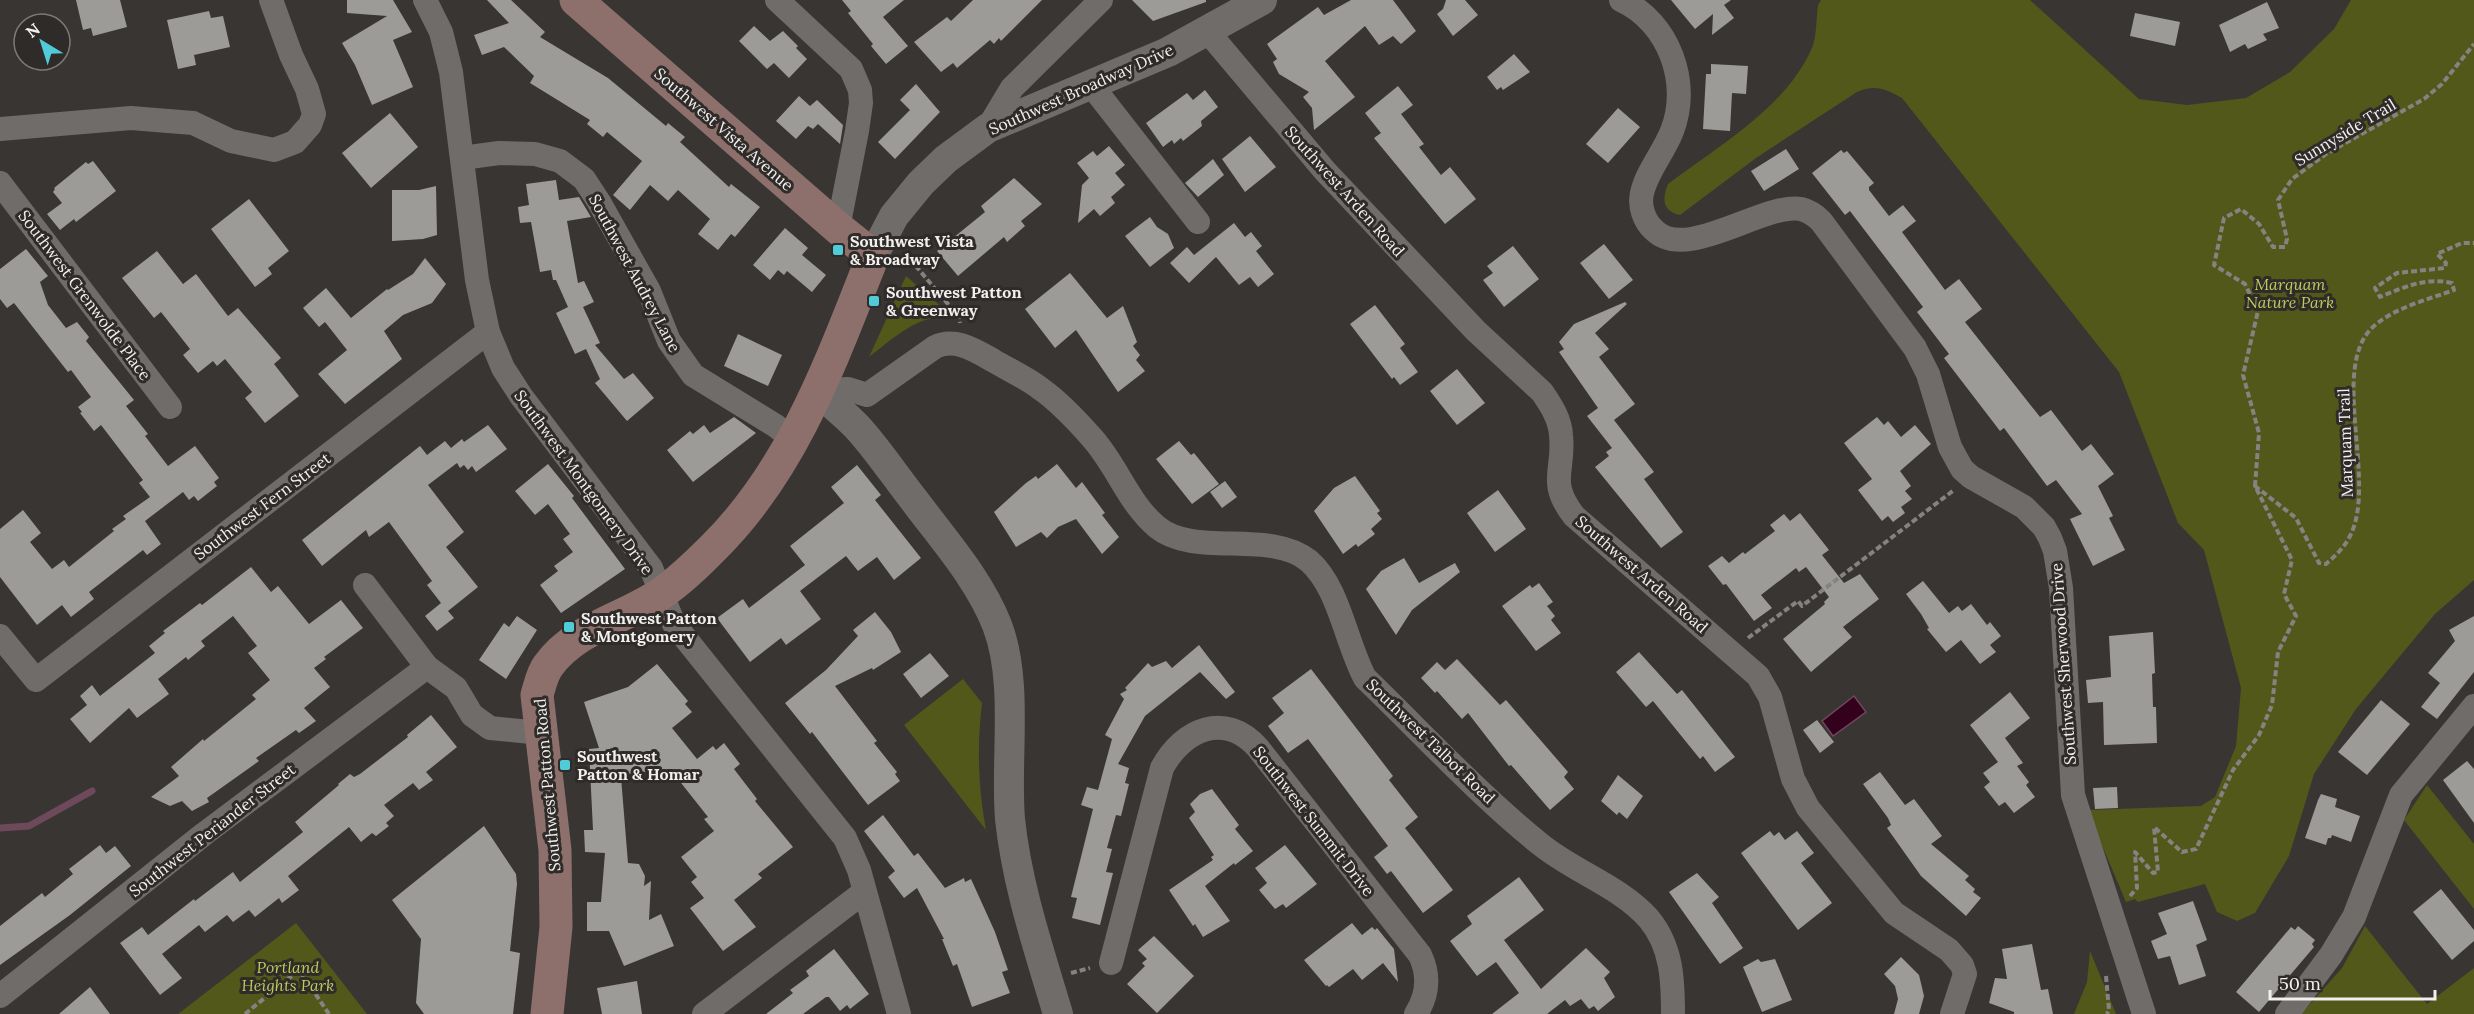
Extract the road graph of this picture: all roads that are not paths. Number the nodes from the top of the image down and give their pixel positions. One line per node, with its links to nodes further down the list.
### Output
1 (271, 0): 11 (street)
2 (425, 0): 12 (street, Southwest Montgomery Drive)
3 (576, 0): 15 (main road, Southwest Vista Avenue)
4 (777, 0): 15 (street)
5 (1101, 0): 10 (street)
6 (1262, 0): 8 (street, Southwest Broadway Drive)
7 (1621, 0): 37 (street, Southwest Sherwood Drive)
8 (1208, 32): 9 (street, Southwest Broadway Drive); 36 (street, Southwest Arden Road)
9 (1092, 86): 10 (street, Southwest Broadway Drive); 14 (street)
10 (988, 128): 16 (street, Southwest Broadway Drive)
11 (0, 129)
12 (462, 158): 17 (street, Southwest Montgomery Drive); 20 (street, Southwest Audrey Lane)
13 (0, 183): 19 (street, Southwest Grenwolde Place)
14 (1198, 222)
15 (838, 228): 16 (main road, Southwest Vista Avenue)
16 (889, 254): 18 (main road, Southwest Patton Road)
17 (488, 332): 22 (street, Southwest Montgomery Drive); 23 (street, Southwest Fern Street)
18 (818, 391): 20 (main road, Southwest Patton Road); 33 (street); 35 (street, Southwest Talbot Road)
19 (170, 407)
20 (794, 440): 22 (main road, Southwest Patton Road)
21 (365, 585): 24 (street)
22 (661, 594): 26 (main road, Southwest Patton Road); 27 (street, Southwest Montgomery Drive)
23 (0, 636)
24 (427, 668): 26 (street); 29 (street, Southwest Periander Street)
25 (2474, 706): 38 (street)
26 (540, 733): 30 (main road, Southwest Patton Road)
27 (864, 892): 31 (street); 32 (street, Southwest Montgomery Drive)
28 (1111, 963): 34 (street, Southwest Summit Drive)
29 (0, 996)
30 (547, 1014)
31 (704, 1014)
32 (899, 1014)
33 (1058, 1014)
34 (1416, 1014)
35 (1673, 1014)
36 (1952, 1014)
37 (2144, 1014)
38 (2286, 1014)

